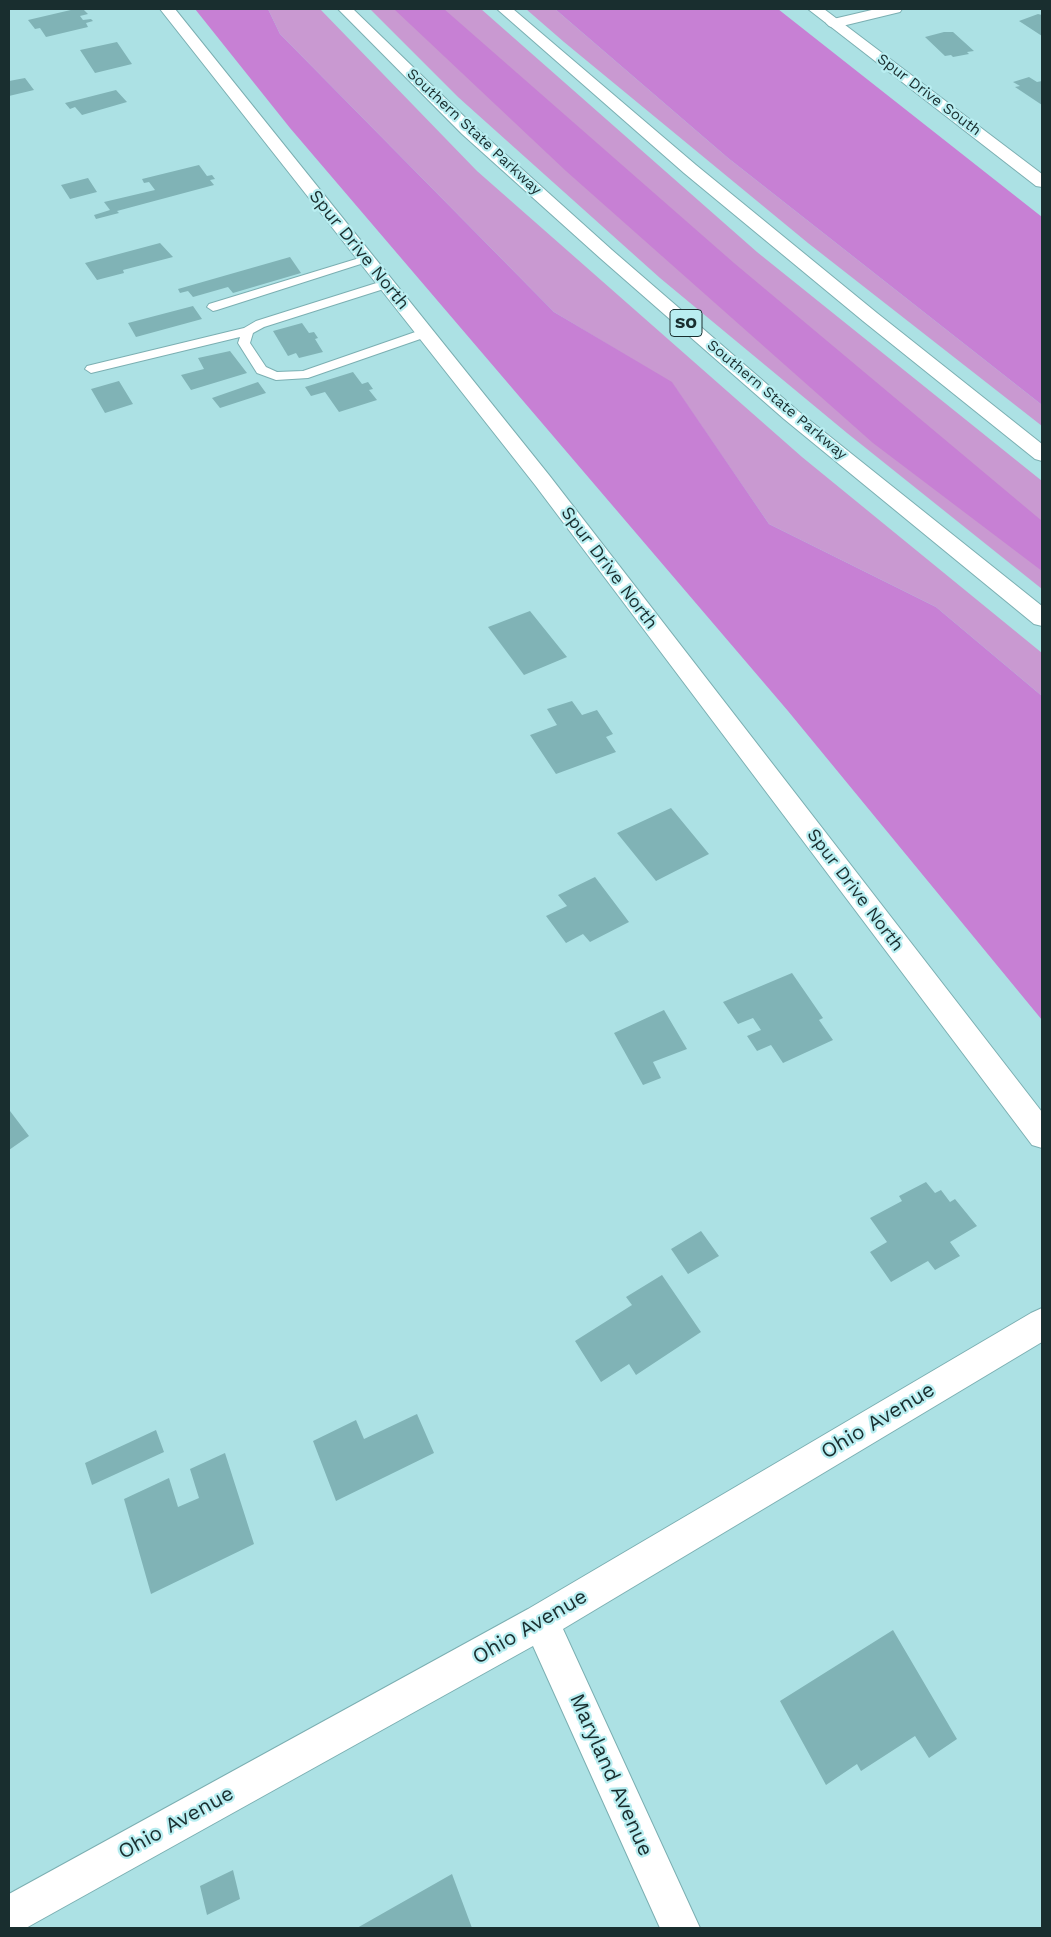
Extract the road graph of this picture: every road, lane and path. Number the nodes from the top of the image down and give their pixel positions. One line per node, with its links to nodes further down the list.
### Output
1 (167, 9): 8 (main road, Spur Drive North)
2 (345, 9): 15 (main road, Southern State Parkway / SO)
3 (504, 9): 14 (main road)
4 (815, 9): 6 (main road, Spur Drive South)
5 (895, 9): 6 (main road)
6 (834, 23): 7 (main road, Spur Drive South)
7 (1042, 182)
8 (366, 259): 9 (main road, Spur Drive North); 10 (lane)
9 (386, 284): 11 (lane); 12 (main road, Spur Drive North)
10 (213, 307)
11 (248, 331): 12 (lane); 13 (lane)
12 (425, 333): 16 (main road, Spur Drive North)
13 (91, 369)
14 (1042, 454)
15 (1042, 618)
16 (1042, 1135)
17 (1042, 1324): 18 (main road, Ohio Avenue)
18 (541, 1622): 19 (main road, Ohio Avenue); 20 (main road, Maryland Avenue)
19 (9, 1916)
20 (680, 1928)

